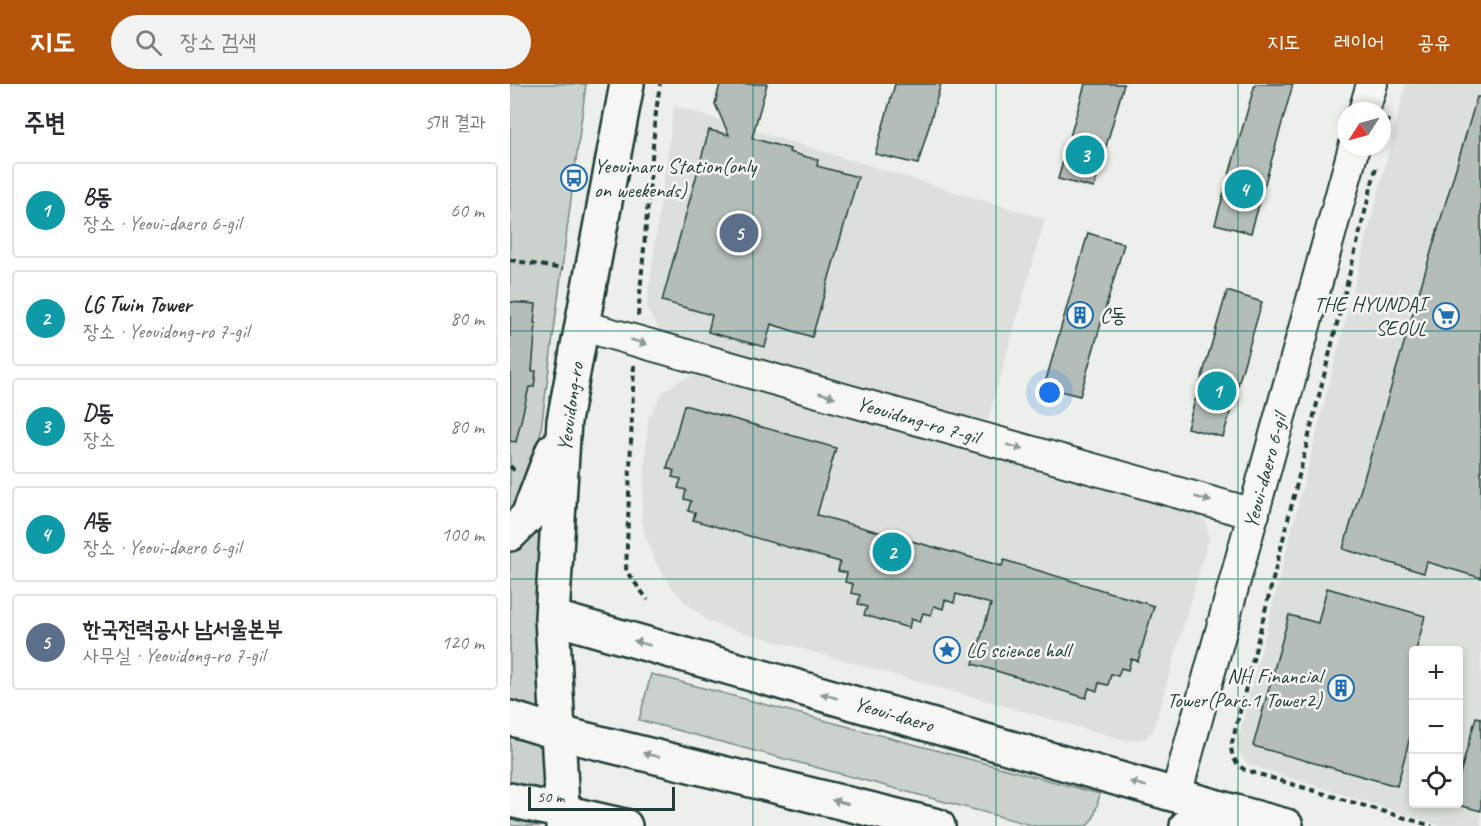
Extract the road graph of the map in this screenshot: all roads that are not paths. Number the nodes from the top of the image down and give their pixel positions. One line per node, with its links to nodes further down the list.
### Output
1 (627, 84): 5 (main road, Yeouidong-ro)
2 (1372, 84): 3 (street)
3 (1367, 102)
4 (1365, 156): 7 (street, Yeoui-daero 6-gil)
5 (583, 327): 6 (main road, Yeouidong-ro); 7 (street, Yeouidong-ro 7-gil, one-way to 7)
6 (564, 421): 8 (main road); 9 (main road, Yeouidong-ro)
7 (1254, 513): 12 (street, Yeoui-daero 6-gil)
8 (510, 534)
9 (552, 617): 11 (main road, Yeouidong-ro); 12 (main road, Yeoui-daero, one-way to 9)
10 (510, 718): 11 (main road)
11 (559, 733): 15 (main road, Yeouidong-ro); 17 (main road, one-way to 11)
12 (1176, 795): 14 (main road, Yeoui-daero)
13 (510, 800): 15 (main road)
14 (1235, 812): 18 (main road); 19 (main road, Yeoui-daero)
15 (563, 819): 16 (main road)
16 (626, 826)
17 (938, 826)
18 (1187, 826)
19 (1286, 826)

